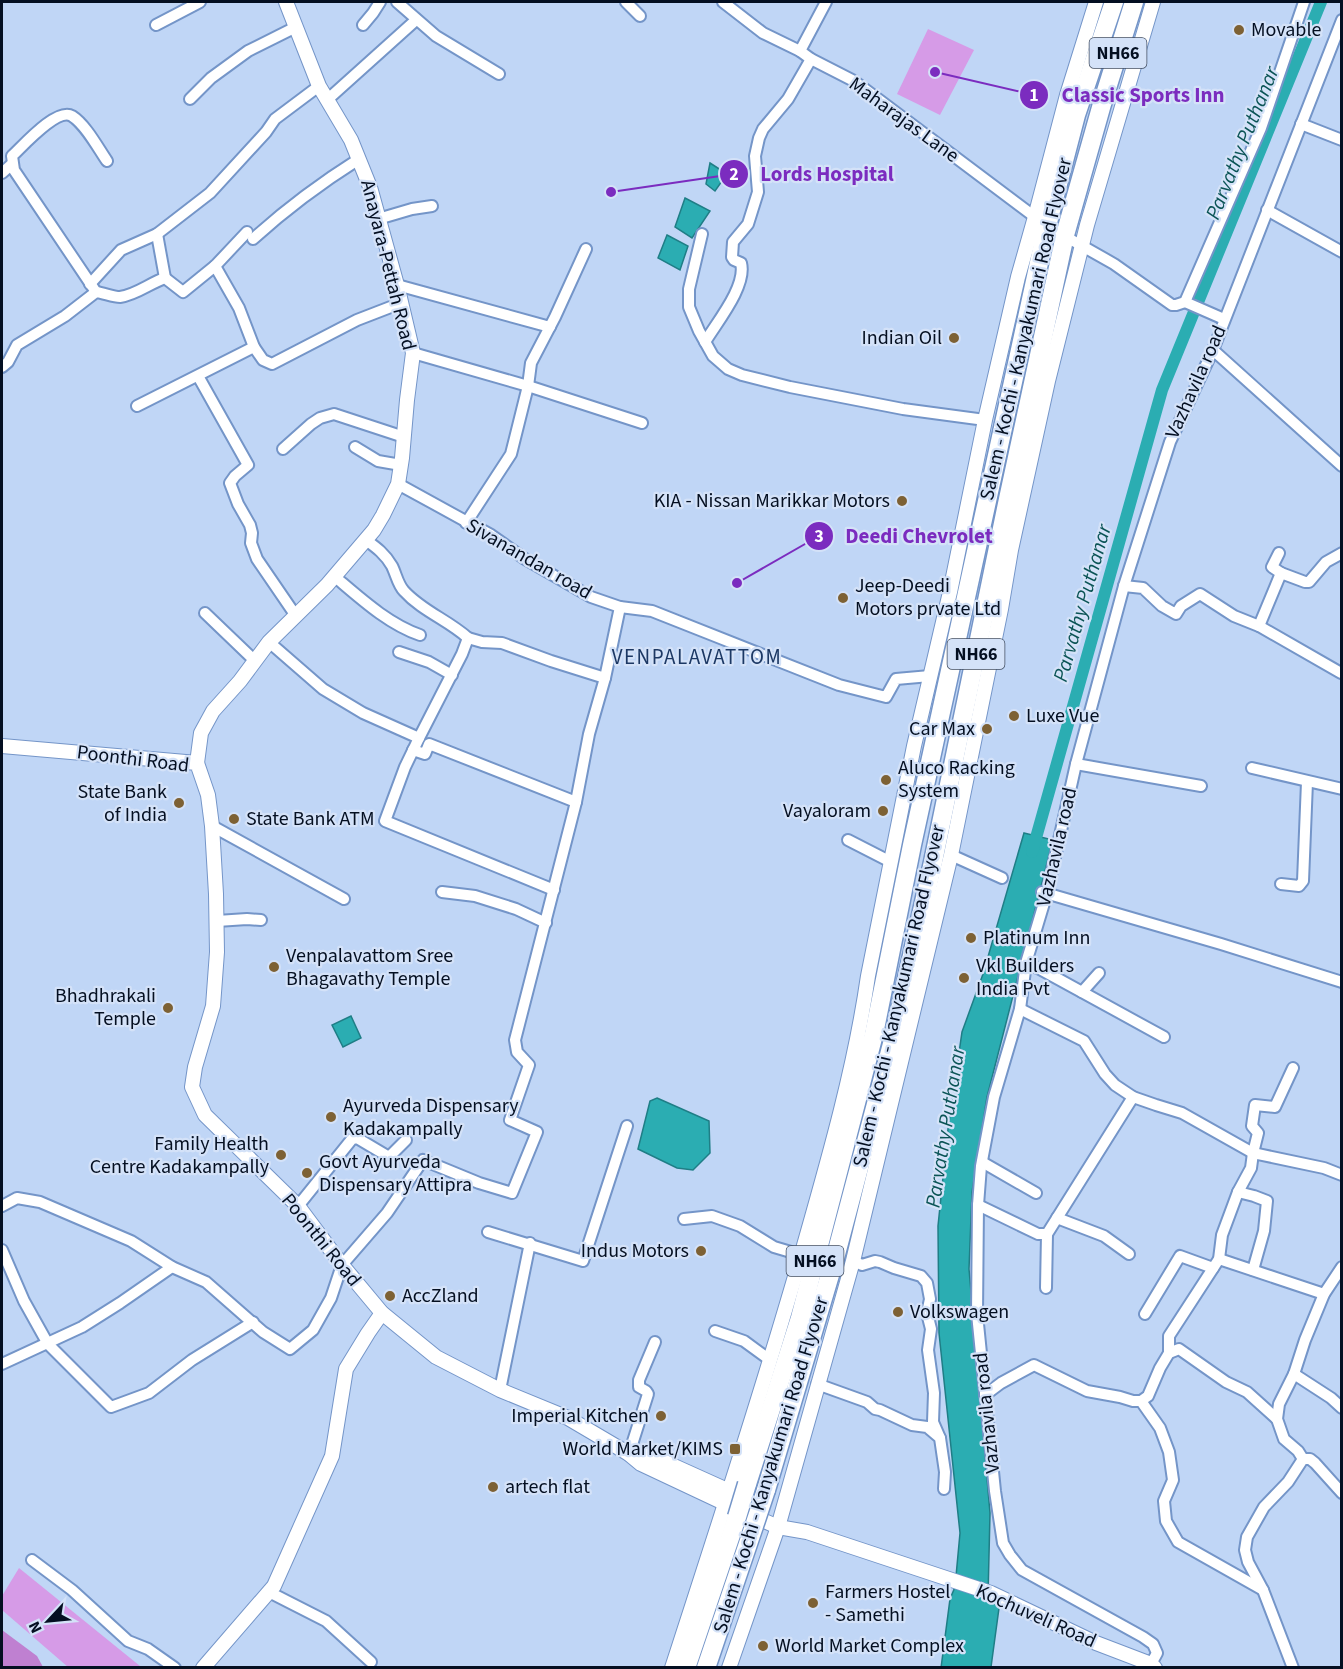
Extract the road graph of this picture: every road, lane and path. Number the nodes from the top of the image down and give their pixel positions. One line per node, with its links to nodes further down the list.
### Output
1 (200, 2): 16 (street)
2 (286, 2): 18 (street, Anayara-Pettah Road)
3 (380, 2): 17 (street)
4 (397, 2): 14 (street)
5 (626, 2): 13 (street)
6 (723, 2): 19 (street, Maharajas Lane)
7 (826, 2): 19 (street)
8 (1096, 2): 34 (street)
9 (1114, 2): 34 (highway, Salem - Kochi - Kanyakumari Road Flyover / NH66)
10 (1134, 2): 37 (highway, Salem - Kochi - Kanyakumari Road Flyover / NH66)
11 (1153, 2): 38 (street)
12 (1304, 2): 46 (street)
13 (640, 16)
14 (416, 20): 21 (street); 24 (street)
15 (1341, 20): 25 (street, Vazhavila road)
16 (156, 25)
17 (363, 25)
18 (296, 27): 22 (street, Anayara-Pettah Road); 23 (street)
19 (800, 51): 20 (street, Maharajas Lane)
20 (811, 59): 34 (street, Maharajas Lane); 49 (street)
21 (499, 74)
22 (319, 86): 24 (street, Anayara-Pettah Road); 35 (street)
23 (190, 99)
24 (327, 100): 27 (street, Anayara-Pettah Road)
25 (1301, 124): 26 (street); 32 (street, Vazhavila road)
26 (1341, 140)
27 (359, 159): 33 (street, Anayara-Pettah Road); 41 (street)
28 (107, 161): 29 (street)
29 (12, 164): 30 (street); 44 (street)
30 (2, 172)
31 (432, 206): 33 (street)
32 (1267, 210): 40 (street); 47 (street, Vazhavila road)
33 (378, 219): 43 (street, Anayara-Pettah Road)
34 (1041, 222): 37 (street, Maharajas Lane); 57 (street); 163 (highway, Salem - Kochi - Kanyakumari Road Flyover / NH66, bridge)
35 (157, 234): 42 (street); 44 (street)
36 (702, 234): 49 (street)
37 (1065, 235): 38 (street, Maharajas Lane); 175 (highway, Salem - Kochi - Kanyakumari Road Flyover / NH66, bridge)
38 (1082, 244): 46 (street, Maharajas Lane); 97 (street)
39 (586, 249): 48 (street)
40 (1341, 252)
41 (215, 266): 42 (street); 50 (street)
42 (165, 278): 44 (street)
43 (397, 285): 45 (street, Anayara-Pettah Road); 48 (street)
44 (93, 288): 53 (street)
45 (401, 303): 50 (street); 52 (street, Anayara-Pettah Road)
46 (1181, 303): 47 (street, Maharajas Lane)
47 (1224, 319): 51 (street, Vazhavila road)
48 (549, 327): 55 (street)
49 (705, 342): 57 (street)
50 (254, 347): 54 (street)
51 (1213, 350): 63 (street); 71 (street, Vazhavila road)
52 (412, 353): 55 (street); 59 (street, Anayara-Pettah Road)
53 (2, 367)
54 (198, 376): 56 (street); 74 (street)
55 (528, 386): 58 (street); 65 (street)
56 (137, 406)
57 (985, 420): 83 (street)
58 (642, 423)
59 (404, 437): 61 (street); 62 (street, Anayara-Pettah Road)
60 (355, 447): 62 (street)
61 (283, 449)
62 (401, 465): 64 (street, Anayara-Pettah Road)
63 (1341, 466)
64 (398, 484): 65 (street, Sivanandan road); 66 (street, Anayara-Pettah Road)
65 (466, 523): 72 (street, Sivanandan road)
66 (366, 540): 70 (street, Anayara-Pettah Road); 77 (street)
67 (1279, 553): 69 (street)
68 (1341, 553): 69 (street)
69 (1281, 573): 75 (street)
70 (334, 576): 74 (street, Anayara-Pettah Road); 76 (street)
71 (1124, 586): 75 (street); 89 (street, Vazhavila road)
72 (620, 607): 83 (street, Sivanandan road); 84 (street)
73 (205, 613): 80 (street)
74 (296, 616): 78 (street, Anayara-Pettah Road)
75 (1259, 626): 81 (street)
76 (420, 634)
77 (468, 638): 82 (street); 84 (street)
78 (269, 642): 80 (street, Anayara-Pettah Road); 85 (street)
79 (399, 652): 82 (street)
80 (255, 661): 88 (street, Anayara-Pettah Road)
81 (1341, 673)
82 (452, 675): 85 (street)
83 (930, 676): 98 (street)
84 (605, 678): 94 (street)
85 (419, 738): 87 (street)
86 (2, 746): 88 (street, Poonthi Road)
87 (413, 750): 94 (street); 101 (street)
88 (197, 763): 95 (street, Poonthi Road)
89 (1076, 764): 92 (street); 103 (street, Vazhavila road)
90 (1252, 768): 91 (street)
91 (1307, 782): 93 (street); 100 (street)
92 (1201, 786)
93 (1341, 789)
94 (576, 802): 101 (street)
95 (212, 826): 104 (street); 106 (street, Poonthi Road)
96 (848, 840): 98 (street)
97 (951, 855): 99 (street); 134 (street)
98 (891, 862): 132 (street)
99 (1002, 878)
100 (1281, 884)
101 (554, 890): 107 (street)
102 (442, 892): 107 (street)
103 (1045, 892): 108 (street, Vazhavila road); 110 (street)
104 (344, 898)
105 (261, 920): 106 (street)
106 (217, 921): 125 (street, Poonthi Road)
107 (546, 923): 136 (street)
108 (1026, 963): 111 (street); 112 (street, Vazhavila road)
109 (1099, 973): 111 (street)
110 (1341, 982)
111 (1082, 992): 113 (street)
112 (1020, 1009): 115 (street); 119 (street, Vazhavila road)
113 (1164, 1037)
114 (1293, 1068): 118 (street)
115 (1133, 1097): 118 (street); 127 (street)
116 (627, 1126): 130 (street)
117 (406, 1140): 125 (street)
118 (1253, 1153): 120 (street); 121 (street)
119 (982, 1162): 122 (street); 123 (street, Vazhavila road)
120 (1341, 1175)
121 (1238, 1192): 135 (street); 139 (street)
122 (1036, 1193)
123 (978, 1205): 129 (street); 154 (street, Vazhavila road)
124 (2, 1206): 137 (street)
125 (298, 1206): 136 (street, Poonthi Road)
126 (684, 1218): 132 (street)
127 (1057, 1218): 129 (street); 131 (street)
128 (488, 1232): 130 (street)
129 (1047, 1234): 140 (street)
130 (530, 1244): 153 (street)
131 (1129, 1254)
132 (801, 1255): 149 (street)
133 (3, 1256): 147 (street)
134 (853, 1261): 152 (street); 158 (street)
135 (1216, 1264): 139 (street); 143 (street); 148 (street)
136 (342, 1265): 142 (street, Poonthi Road); 144 (street)
137 (172, 1267): 144 (street); 147 (street)
138 (1341, 1267): 141 (street)
139 (1253, 1270): 141 (street)
140 (1046, 1288)
141 (1324, 1294): 151 (street)
142 (382, 1313): 153 (street, Poonthi Road); 168 (street)
143 (1145, 1314)
144 (253, 1322): 147 (street)
145 (715, 1331): 149 (street)
146 (655, 1341): 159 (street)
147 (48, 1344): 150 (street)
148 (1169, 1353): 155 (street); 157 (street)
149 (770, 1360): 163 (street)
150 (2, 1364)
151 (1294, 1374): 156 (street); 157 (street)
152 (818, 1384): 158 (street); 164 (street)
153 (500, 1390): 159 (street, Poonthi Road)
154 (985, 1395): 155 (street); 170 (street, Vazhavila road)
155 (1141, 1401): 167 (street)
156 (1341, 1408)
157 (1277, 1419): 160 (street)
158 (940, 1438): 161 (street)
159 (629, 1455): 163 (street, Poonthi Road)
160 (1302, 1459): 162 (street); 167 (street)
161 (944, 1489)
162 (1341, 1493)
163 (731, 1504): 164 (street, Poonthi Road); 173 (street); 174 (highway, Salem - Kochi - Kanyakumari Road Flyover / NH66)
164 (779, 1520): 165 (street, Poonthi Road); 176 (street)
165 (807, 1532): 170 (street, Kochuveli Road)
166 (32, 1560): 171 (street)
167 (1263, 1590): 177 (street)
168 (268, 1592): 169 (street); 172 (street)
169 (371, 1662)
170 (1153, 1666)
171 (175, 1668)
172 (203, 1668)
173 (672, 1668)
174 (686, 1668)
175 (706, 1668)
176 (729, 1668)
177 (1293, 1668)

